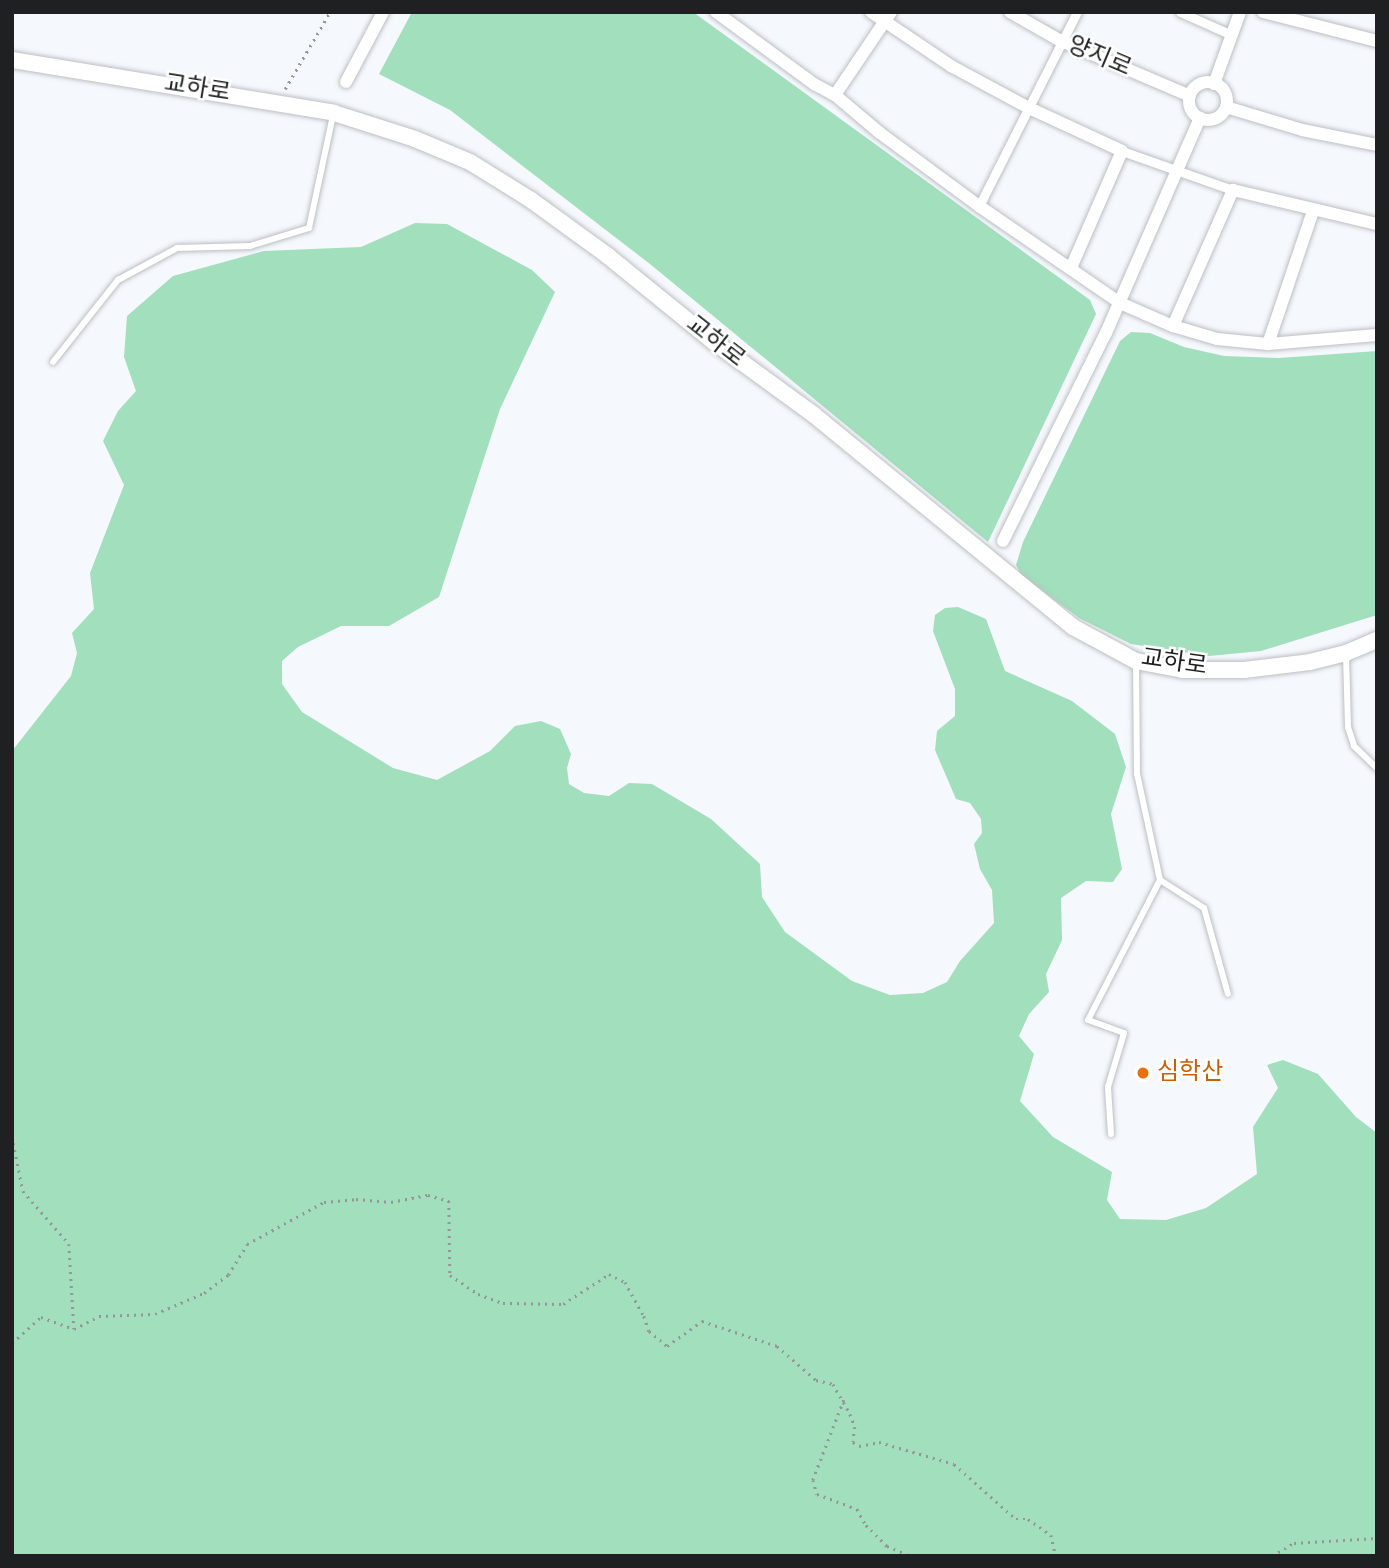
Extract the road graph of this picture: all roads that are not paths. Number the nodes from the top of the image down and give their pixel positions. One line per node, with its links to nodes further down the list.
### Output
1 (383, 12): 14 (street)
2 (716, 12): 16 (street)
3 (871, 12): 9 (street)
4 (1010, 12): 12 (street, 양지로)
5 (1077, 12): 12 (street)
6 (1180, 12): 10 (street)
7 (1240, 12): 10 (street)
8 (1263, 12): 11 (street)
9 (888, 17): 16 (street); 19 (street)
10 (1232, 35): 15 (street)
11 (1377, 41)
12 (1062, 42): 17 (street, 양지로); 19 (street)
13 (12, 60): 20 (street, 교하로)
14 (346, 82)
15 (1214, 83): 17 (street); 18 (street)
16 (835, 95): 26 (street)
17 (1190, 96): 21 (street)
18 (1226, 107): 21 (street); 22 (street)
19 (1030, 108): 23 (street); 26 (street)
20 (334, 113): 34 (lane); 38 (street, 교하로)
21 (1200, 118): 24 (street)
22 (1377, 145)
23 (1122, 151): 24 (street); 29 (street)
24 (1177, 170): 25 (street); 30 (street)
25 (1233, 190): 27 (street); 31 (street)
26 (979, 205): 29 (street)
27 (1313, 211): 28 (street); 33 (street)
28 (1377, 224)
29 (1071, 268): 30 (street)
30 (1120, 303): 31 (street); 35 (street)
31 (1173, 326): 33 (street)
32 (1377, 335): 33 (street)
33 (1268, 344)
34 (52, 362)
35 (1003, 541)
36 (1377, 640): 37 (street, 교하로)
37 (1346, 653): 38 (street, 교하로); 39 (lane)
38 (1136, 660): 40 (lane)
39 (1377, 768)
40 (1160, 880): 41 (lane); 42 (lane)
41 (1228, 994)
42 (1111, 1134)

